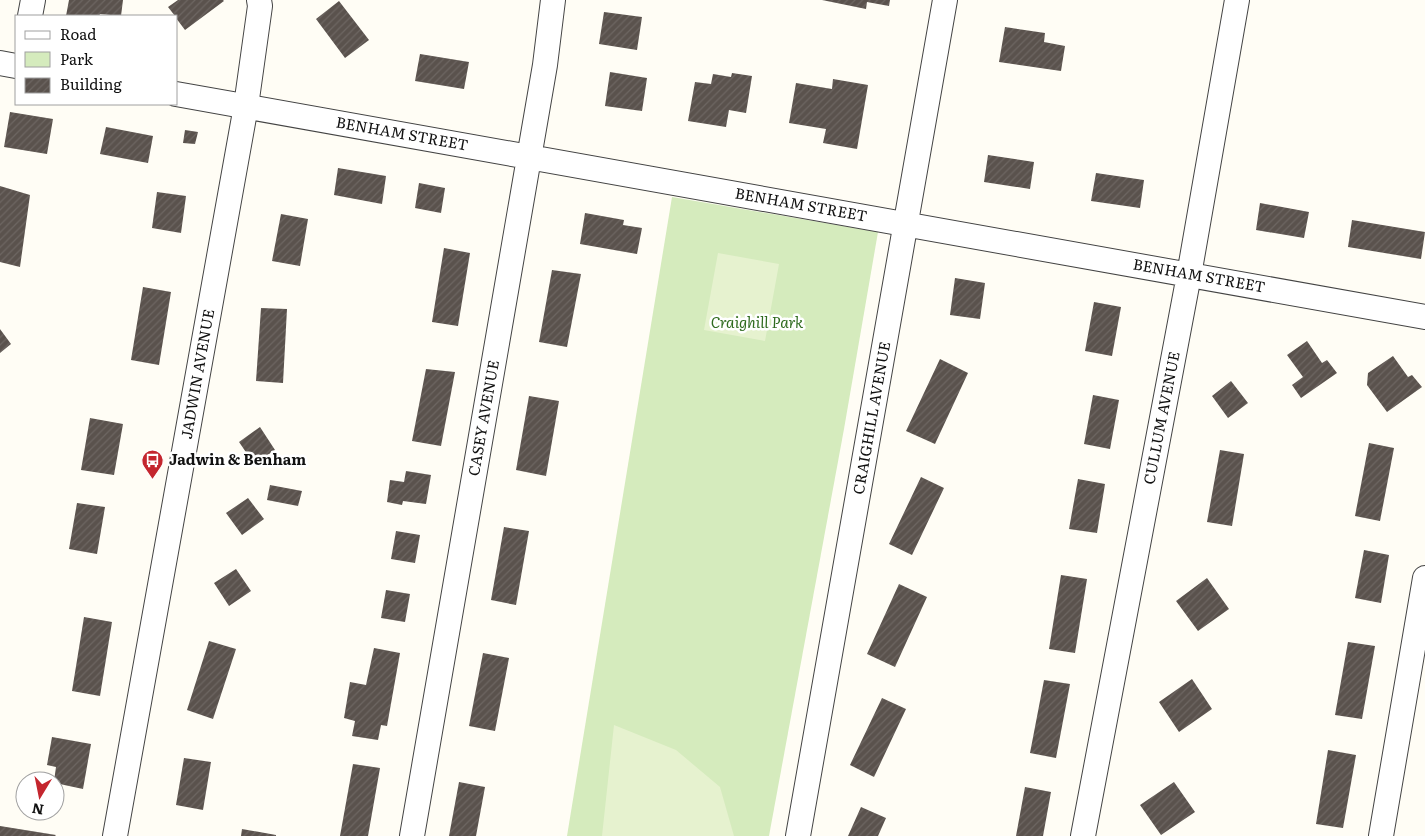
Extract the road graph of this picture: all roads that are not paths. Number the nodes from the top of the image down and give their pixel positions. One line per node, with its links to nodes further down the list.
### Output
1 (33, 0): 6 (street)
2 (259, 0): 10 (street, JADWIN AVENUE)
3 (553, 0): 11 (street, CASEY AVENUE)
4 (945, 0): 12 (street, CRAIGHILL AVENUE)
5 (1237, 0): 13 (street, CULLUM AVENUE)
6 (30, 15)
7 (0, 63): 8 (street)
8 (15, 66)
9 (178, 94): 10 (street, BENHAM STREET)
10 (246, 106): 11 (street, BENHAM STREET); 16 (street, JADWIN AVENUE)
11 (529, 157): 12 (street, BENHAM STREET); 17 (street, CASEY AVENUE)
12 (906, 224): 13 (street, BENHAM STREET); 18 (street, CRAIGHILL AVENUE)
13 (1189, 275): 14 (street, BENHAM STREET); 19 (street, CULLUM AVENUE)
14 (1425, 317)
15 (1425, 578): 20 (street)
16 (115, 836)
17 (412, 836)
18 (798, 836)
19 (1083, 836)
20 (1381, 836)

